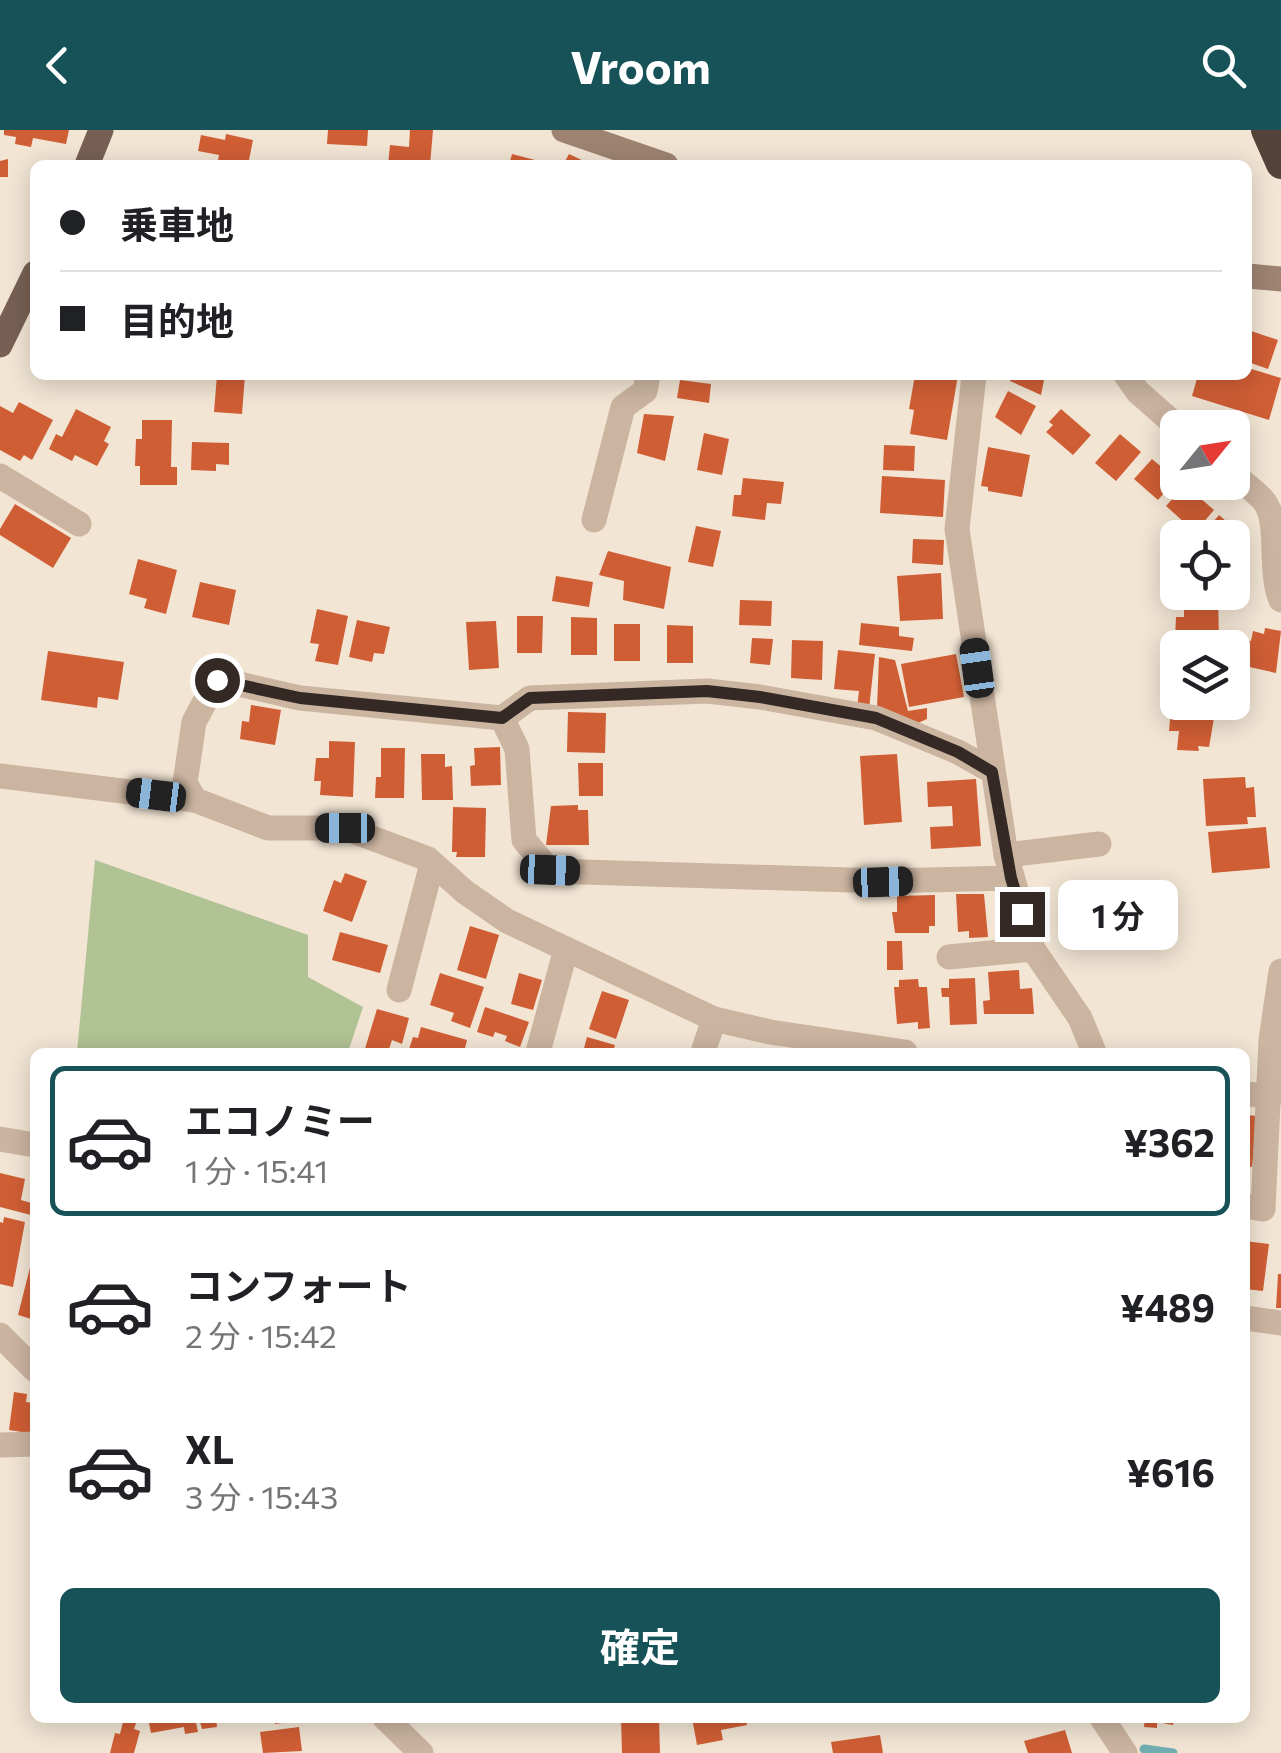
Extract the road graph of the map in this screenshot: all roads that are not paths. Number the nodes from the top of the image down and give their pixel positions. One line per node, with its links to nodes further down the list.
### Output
1 (101, 130): 5 (main road)
2 (564, 130): 4 (main road)
3 (1266, 130): 7 (highway)
4 (606, 137): 6 (main road)
5 (88, 160)
6 (655, 160)
7 (1281, 164)
8 (1252, 276): 9 (main road)
9 (1281, 279)
10 (30, 283): 11 (main road)
11 (0, 344)
12 (647, 380): 18 (street)
13 (973, 380): 22 (street)
14 (1130, 380): 15 (street)
15 (1160, 411)
16 (0, 476): 19 (street)
17 (1250, 489): 20 (street)
18 (594, 520)
19 (79, 524)
20 (1281, 600)
21 (502, 718): 22 (street); 24 (street); 27 (street)
22 (992, 772): 27 (street)
23 (0, 776): 24 (street)
24 (196, 800): 26 (street)
25 (1098, 844): 27 (street)
26 (432, 864): 28 (street); 32 (street)
27 (1009, 866): 29 (street)
28 (566, 949): 33 (street); 34 (street)
29 (1033, 949): 30 (street); 37 (street)
30 (948, 957)
31 (1281, 971): 38 (street)
32 (399, 990)
33 (714, 1019): 35 (street); 36 (street)
34 (539, 1048)
35 (704, 1048)
36 (878, 1048)
37 (1092, 1048)
38 (1258, 1095): 41 (street)
39 (0, 1139): 40 (street)
40 (30, 1144)
41 (1250, 1207)
42 (1250, 1319): 43 (street)
43 (1281, 1323)
44 (0, 1335): 45 (street)
45 (30, 1365)
46 (30, 1444): 47 (street)
47 (0, 1445)
48 (389, 1723): 50 (street)
49 (1105, 1723): 51 (street)
50 (421, 1753)
51 (1125, 1753)

